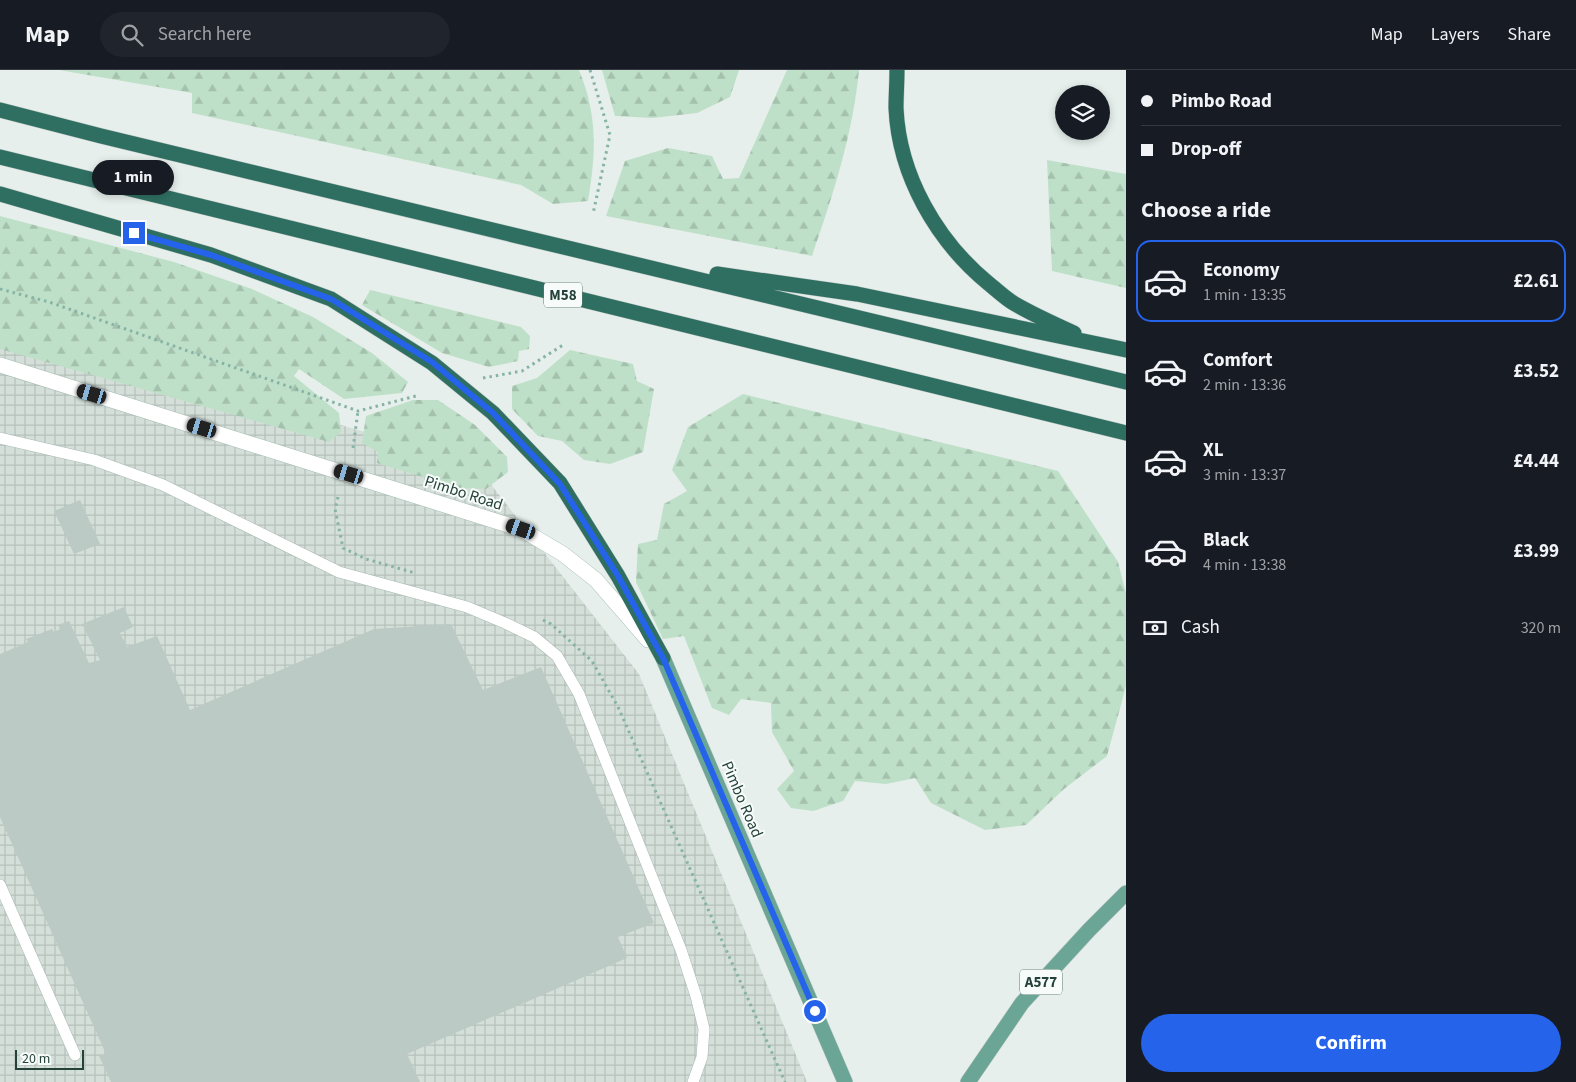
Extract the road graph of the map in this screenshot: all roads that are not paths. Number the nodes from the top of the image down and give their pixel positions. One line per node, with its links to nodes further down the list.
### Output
1 (897, 70): 6 (highway)
2 (0, 110): 5 (highway)
3 (0, 158): 10 (highway, M58)
4 (0, 194): 12 (highway)
5 (629, 261): 6 (highway); 9 (highway)
6 (1092, 342): 7 (highway)
7 (1126, 350)
8 (0, 365): 12 (street, Pimbo Road)
9 (1126, 382)
10 (1126, 433)
11 (0, 438): 16 (lane)
12 (663, 658): 17 (main road, Pimbo Road)
13 (0, 885): 15 (lane)
14 (1126, 893): 18 (main road, A577)
15 (75, 1055)
16 (693, 1082)
17 (845, 1082)
18 (968, 1082)

